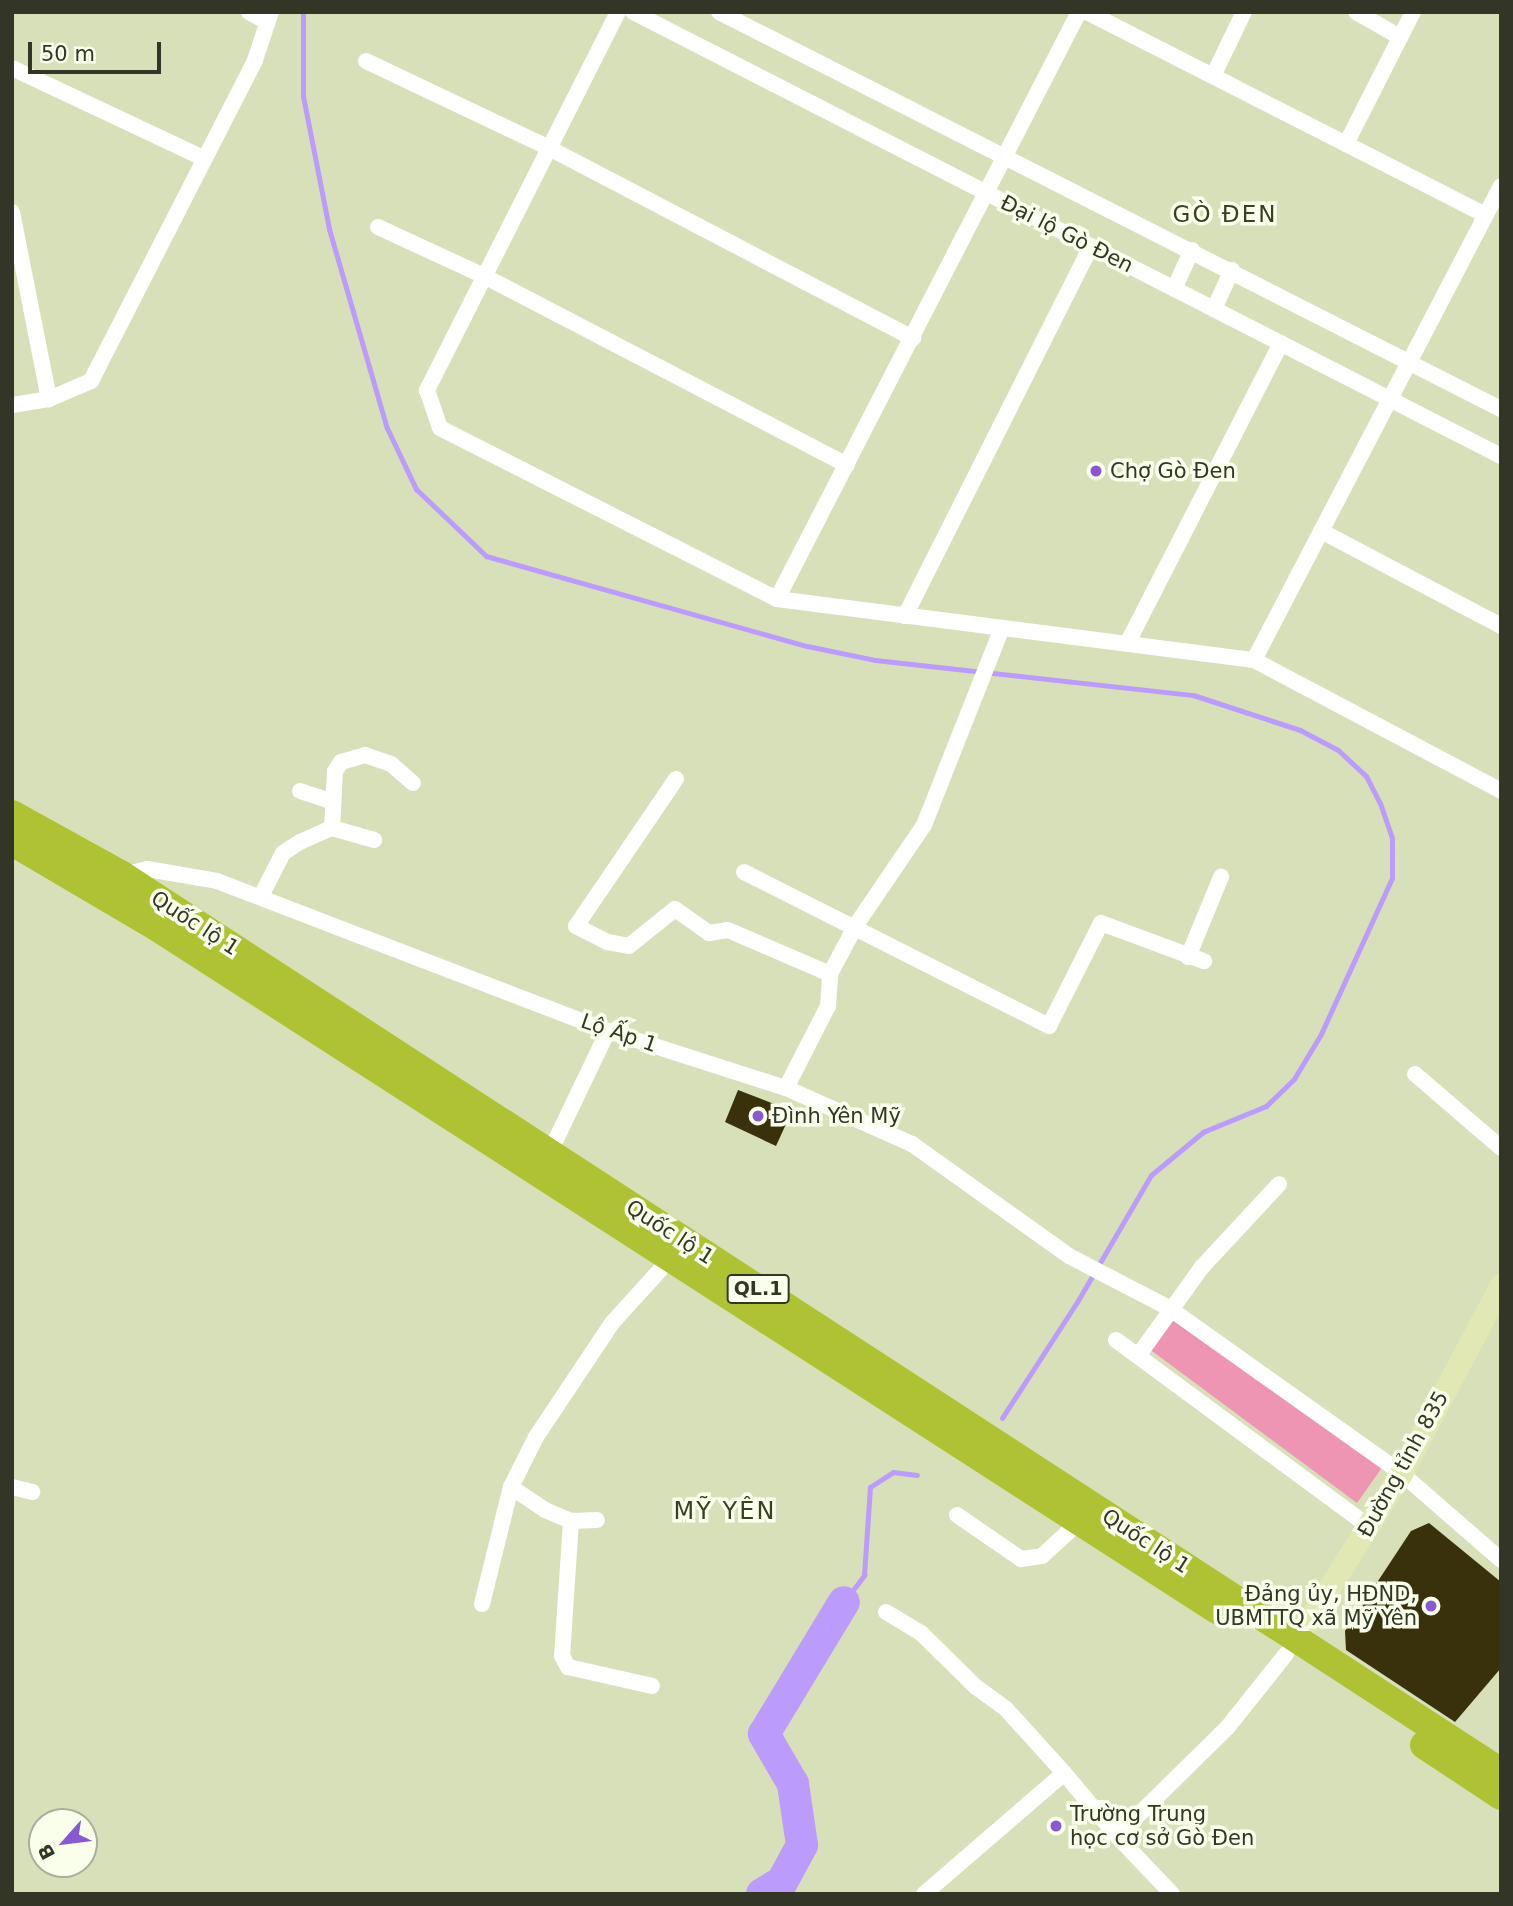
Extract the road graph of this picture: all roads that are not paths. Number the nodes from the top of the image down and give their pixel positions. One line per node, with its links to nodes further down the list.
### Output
1 (249, 12): 10 (street)
2 (618, 12): 16 (street)
3 (633, 12): 20 (street, Đại lộ Gò Đen)
4 (719, 12): 17 (street, Đại lộ Gò Đen)
5 (1079, 12): 17 (street)
6 (1087, 12): 14 (street)
7 (1244, 12): 14 (street)
8 (1356, 12): 11 (street)
9 (1413, 12): 11 (street)
10 (269, 17): 18 (street)
11 (1400, 37): 15 (street)
12 (366, 61): 16 (street)
13 (12, 68): 18 (street)
14 (1213, 76): 15 (street)
15 (1346, 144): 22 (street)
16 (549, 148): 27 (street); 30 (street)
17 (1006, 156): 20 (street); 25 (street, Đại lộ Gò Đen)
18 (205, 159): 34 (street)
19 (1501, 186): 22 (street)
20 (988, 193): 24 (street, Đại lộ Gò Đen); 30 (street)
21 (12, 212): 34 (street)
22 (1485, 215): 32 (street)
23 (378, 227): 27 (street)
24 (1091, 246): 28 (street, Đại lộ Gò Đen); 41 (street)
25 (1192, 250): 26 (street, Đại lộ Gò Đen); 28 (street)
26 (1232, 270): 29 (street); 32 (street, Đại lộ Gò Đen)
27 (484, 276): 38 (street); 40 (street)
28 (1174, 289): 29 (street, Đại lộ Gò Đen)
29 (1214, 309): 31 (street, Đại lộ Gò Đen)
30 (913, 338): 38 (street)
31 (1281, 343): 33 (street, Đại lộ Gò Đen); 44 (street)
32 (1407, 360): 33 (street); 36 (street, Đại lộ Gò Đen)
33 (1387, 397): 37 (street, Đại lộ Gò Đen); 39 (street)
34 (49, 399): 35 (street)
35 (12, 405)
36 (1501, 409)
37 (1501, 456)
38 (847, 465): 40 (street)
39 (1321, 531): 42 (street); 45 (street)
40 (777, 599): 41 (street)
41 (905, 616): 43 (street)
42 (1501, 626)
43 (1002, 628): 44 (street); 59 (street)
44 (1127, 644): 45 (street)
45 (1254, 660): 49 (street)
46 (676, 779): 60 (street)
47 (413, 783): 50 (street)
48 (300, 790): 50 (street)
49 (1501, 791)
50 (333, 802): 52 (street)
51 (12, 814): 56 (highway, Quốc lộ 1 / QL.1)
52 (331, 828): 53 (street); 58 (street)
53 (374, 840)
54 (12, 842): 67 (highway, Quốc lộ 1 / QL.1)
55 (744, 872): 59 (street)
56 (122, 875): 58 (street, Lộ Ấp 1); 65 (highway, Quốc lộ 1 / QL.1)
57 (1222, 877): 59 (street)
58 (261, 896): 61 (street, Lộ Ấp 1)
59 (856, 925): 60 (street)
60 (830, 974): 63 (street)
61 (608, 1031): 63 (street, Lộ Ấp 1); 65 (street)
62 (1415, 1074): 64 (street)
63 (786, 1088): 69 (street, Lộ Ấp 1)
64 (1501, 1148)
65 (549, 1154): 84 (highway, Quốc lộ 1 / QL.1)
66 (1279, 1184): 69 (street)
67 (671, 1258): 74 (street); 79 (highway, Quốc lộ 1 / QL.1)
68 (1501, 1285): 72 (main road, Đường tỉnh 835)
69 (1169, 1308): 71 (street); 72 (street, Lộ Ấp 1)
70 (1116, 1340): 71 (street)
71 (1138, 1356): 80 (street)
72 (1401, 1473): 80 (main road, Đường tỉnh 835); 81 (street, Lộ Ấp 1)
73 (12, 1487): 75 (street)
74 (511, 1487): 78 (street); 82 (street)
75 (32, 1492)
76 (957, 1515): 79 (street)
77 (597, 1520): 78 (street)
78 (571, 1521): 85 (street)
79 (1080, 1521): 84 (highway, Quốc lộ 1 / QL.1)
80 (1370, 1527): 84 (main road, Đường tỉnh 835)
81 (1501, 1560)
82 (482, 1604)
83 (886, 1612): 87 (street)
84 (1292, 1646): 86 (highway, Quốc lộ 1 / QL.1); 88 (highway, Quốc lộ 1 / QL.1); 89 (street)
85 (652, 1686)
86 (1501, 1772)
87 (1064, 1773): 89 (street); 90 (street)
88 (1501, 1796)
89 (1117, 1836): 91 (street)
90 (924, 1894)
91 (1172, 1894)

